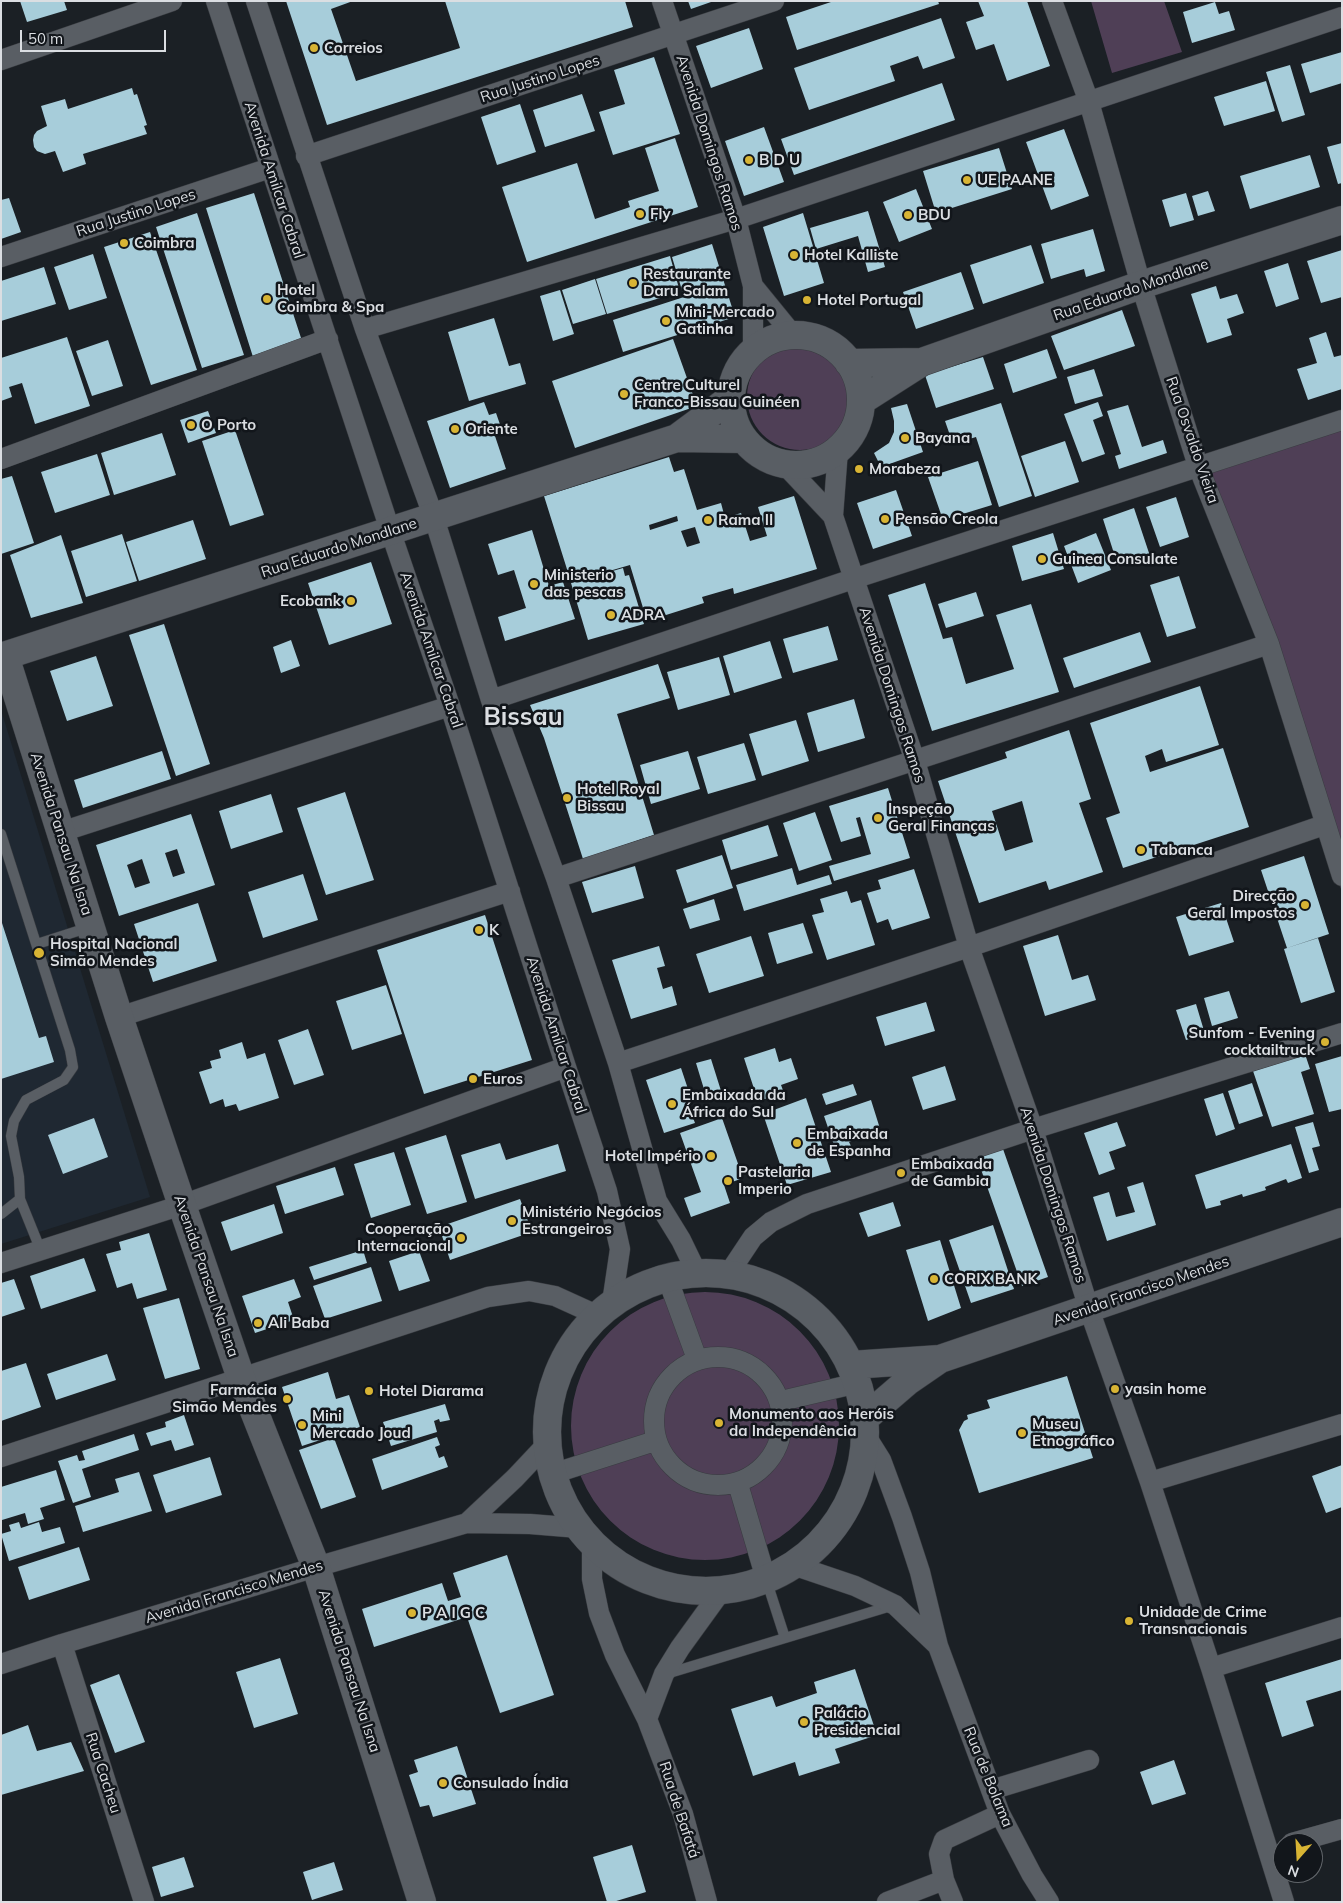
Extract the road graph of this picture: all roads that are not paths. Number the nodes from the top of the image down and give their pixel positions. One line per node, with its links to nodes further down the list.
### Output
1 (172, 1): 9 (street)
2 (216, 1): 12 (street, Avenida Amilcar Cabral)
3 (256, 1): 11 (street)
4 (662, 1): 8 (street, Avenida Domingos Ramos)
5 (774, 1): 8 (street, Rua Justino Lopes)
6 (1052, 1): 10 (street, Rua Osvaldo Vieira)
7 (1342, 17): 10 (street)
8 (673, 35): 11 (street, Rua Justino Lopes); 13 (street, Avenida Domingos Ramos)
9 (1, 60)
10 (1089, 102): 13 (street); 16 (street, Rua Osvaldo Vieira)
11 (306, 156): 18 (street)
12 (270, 168): 15 (street, Rua Justino Lopes); 20 (street, Avenida Amilcar Cabral)
13 (736, 219): 17 (street, Avenida Domingos Ramos); 18 (street)
14 (1342, 220): 16 (street, Rua Eduardo Mondlane)
15 (1, 257)
16 (1141, 285): 22 (street, Rua Eduardo Mondlane); 32 (street, Rua Osvaldo Vieira)
17 (753, 286): 19 (street, Avenida Domingos Ramos); 21 (street, Avenida Domingos Ramos)
18 (366, 329): 34 (street)
19 (793, 335): 21 (street); 23 (street)
20 (328, 339): 30 (street); 35 (street, Avenida Amilcar Cabral)
21 (753, 351): 24 (street)
22 (922, 362): 23 (street, Rua Eduardo Mondlane); 25 (street, Rua Eduardo Mondlane)
23 (849, 363): 25 (street)
24 (731, 398): 27 (street, Rua Eduardo Mondlane); 28 (street)
25 (861, 401): 29 (street)
26 (1342, 420): 32 (street)
27 (677, 438): 28 (street, Rua Eduardo Mondlane); 34 (street, Rua Eduardo Mondlane)
28 (744, 439): 31 (street)
29 (838, 450): 31 (street); 33 (street, Avenida Domingos Ramos)
30 (1, 459)
31 (784, 464): 33 (street, Avenida Domingos Ramos)
32 (1198, 466): 36 (street); 37 (street, Rua Osvaldo Vieira)
33 (833, 516): 36 (street, Avenida Domingos Ramos)
34 (434, 518): 35 (street, Rua Eduardo Mondlane); 39 (street)
35 (390, 530): 38 (street, Rua Eduardo Mondlane); 40 (street, Avenida Amilcar Cabral)
36 (852, 579): 39 (street); 41 (street, Avenida Domingos Ramos)
37 (1269, 644): 41 (street); 42 (street, Rua Osvaldo Vieira)
38 (2, 653): 43 (street, Avenida Pansau Na Isna)
39 (492, 700): 46 (street)
40 (450, 706): 43 (street); 47 (street, Avenida Amilcar Cabral)
41 (915, 761): 46 (street); 50 (street, Avenida Domingos Ramos)
42 (1324, 825): 45 (street, Rua Osvaldo Vieira); 50 (street)
43 (61, 832): 48 (street, Avenida Pansau Na Isna)
44 (1, 834): 49 (lane)
45 (1342, 876)
46 (556, 878): 53 (street)
47 (510, 891): 51 (street); 54 (street, Avenida Amilcar Cabral)
48 (91, 926): 49 (lane); 51 (street, Avenida Pansau Na Isna)
49 (36, 944): 56 (lane)
50 (970, 947): 53 (street); 55 (street, Avenida Domingos Ramos)
51 (120, 1017): 57 (street, Avenida Pansau Na Isna)
52 (1342, 1033): 55 (street)
53 (618, 1063): 62 (street)
54 (566, 1068): 57 (street); 65 (street, Avenida Amilcar Cabral)
55 (1033, 1130): 63 (street); 66 (street, Avenida Domingos Ramos)
56 (20, 1199): 58 (lane); 60 (lane)
57 (182, 1205): 60 (street); 70 (street, Avenida Pansau Na Isna)
58 (1, 1214)
59 (1342, 1222): 66 (street, Avenida Francisco Mendes)
60 (41, 1250): 61 (street)
61 (1, 1263)
62 (697, 1273): 63 (street); 64 (street)
63 (727, 1276): 69 (street)
64 (667, 1278): 65 (street); 67 (street)
65 (605, 1309): 70 (street); 75 (street)
66 (1089, 1309): 68 (street, Avenida Francisco Mendes); 78 (street, Avenida Domingos Ramos)
67 (697, 1358): 71 (street); 74 (street)
68 (940, 1359): 69 (street); 73 (street)
69 (854, 1374): 71 (street); 73 (street)
70 (241, 1378): 76 (street); 83 (street, Avenida Pansau Na Isna)
71 (780, 1401): 79 (street)
72 (1342, 1424): 78 (street)
73 (865, 1427): 82 (street); 90 (street, Rua de Bolama)
74 (655, 1441): 77 (street); 79 (street)
75 (547, 1444): 77 (street); 80 (street)
76 (1, 1457)
77 (552, 1474): 81 (street)
78 (1150, 1482): 92 (street, Avenida Domingos Ramos)
79 (738, 1484): 84 (street)
80 (468, 1523): 81 (street); 83 (street, Avenida Francisco Mendes)
81 (585, 1535): 85 (street); 94 (street, Rua de Bafatá)
82 (793, 1565): 84 (street); 86 (street, Rua de Bolama)
83 (316, 1567): 89 (street, Avenida Francisco Mendes); 104 (street, Avenida Pansau Na Isna)
84 (766, 1579): 85 (street); 88 (lane)
85 (722, 1590): 93 (street)
86 (895, 1605): 88 (lane); 90 (street, Rua de Bolama)
87 (1342, 1627): 92 (street)
88 (785, 1638): 93 (lane)
89 (62, 1644): 91 (street, Avenida Francisco Mendes); 103 (street, Rua Cacheu)
90 (938, 1646): 96 (street, Rua de Bolama)
91 (1, 1664)
92 (1211, 1668): 100 (street, Avenida Domingos Ramos)
93 (664, 1674): 94 (street)
94 (647, 1719): 105 (street, Rua de Bafatá)
95 (1089, 1760): 96 (street)
96 (991, 1790): 97 (street, Rua de Bolama)
97 (1000, 1814): 101 (street); 108 (street, Rua de Bolama)
98 (1342, 1828): 99 (street)
99 (1323, 1834)
100 (1273, 1842)
101 (944, 1880): 106 (street); 107 (street)
102 (1281, 1883): 109 (street, Avenida Domingos Ramos)
103 (144, 1902)
104 (422, 1902)
105 (707, 1902)
106 (887, 1902)
107 (952, 1902)
108 (1050, 1902)
109 (1284, 1902)

